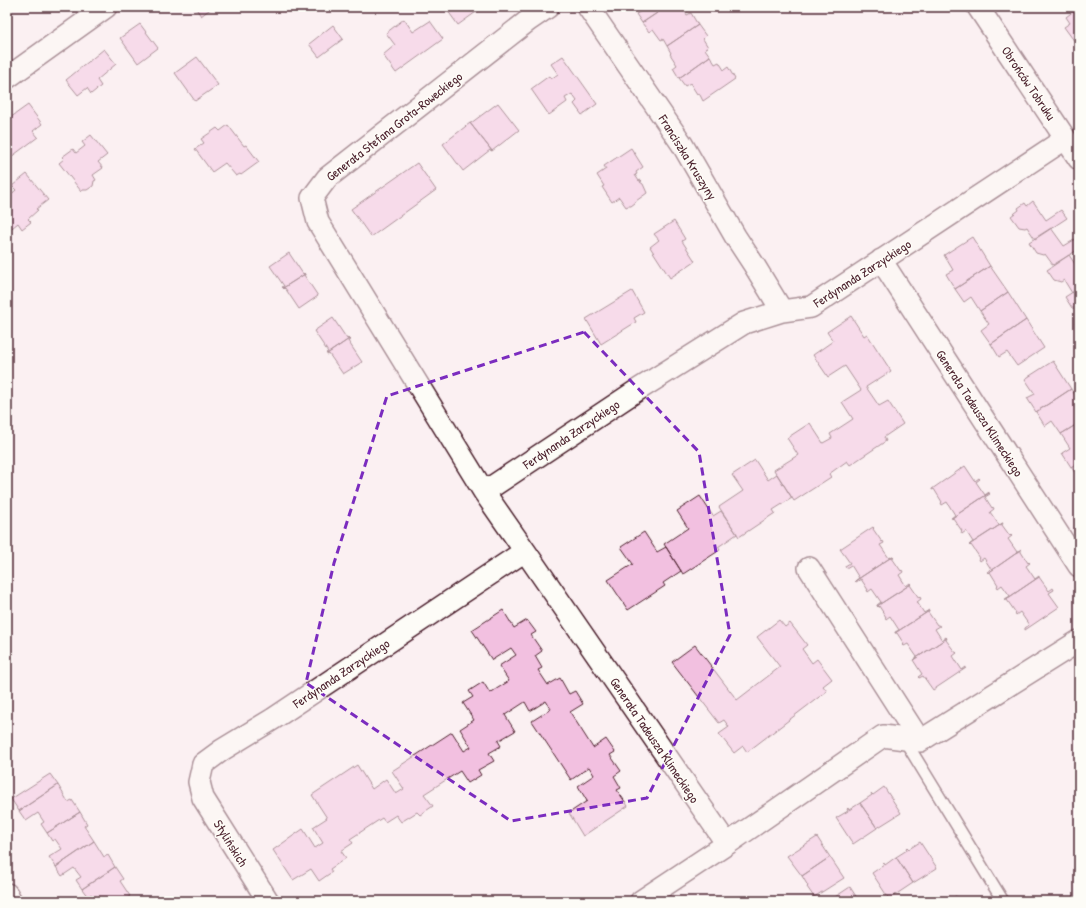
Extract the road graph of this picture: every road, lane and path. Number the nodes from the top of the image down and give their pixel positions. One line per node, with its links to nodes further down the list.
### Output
1 (106, 7): 5 (street)
2 (548, 7): 10 (street, Generała Stefana Grota-Roweckiego)
3 (588, 7): 9 (street, Franciszka Kruszyny)
4 (978, 7): 6 (street, Obrońców Tobruku)
5 (7, 78)
6 (1065, 138): 7 (street, Obrońców Tobruku); 8 (street, Ferdynanda Zarzyckiego)
7 (1079, 159)
8 (882, 260): 9 (street, Ferdynanda Zarzyckiego); 12 (street, Generała Tadeusza Klimeckiego)
9 (782, 311): 10 (street, Ferdynanda Zarzyckiego)
10 (484, 492): 11 (street)
11 (525, 551): 16 (street, Ferdynanda Zarzyckiego); 17 (street, Generała Tadeusza Klimeckiego)
12 (1079, 566)
13 (809, 568): 15 (street)
14 (1079, 641): 15 (street)
15 (912, 740): 17 (street); 22 (lane)
16 (199, 782): 20 (street, Stylińskich)
17 (727, 844): 21 (street)
18 (7, 894): 19 (street)
19 (11, 901)
20 (268, 901)
21 (641, 901)
22 (1002, 901)

